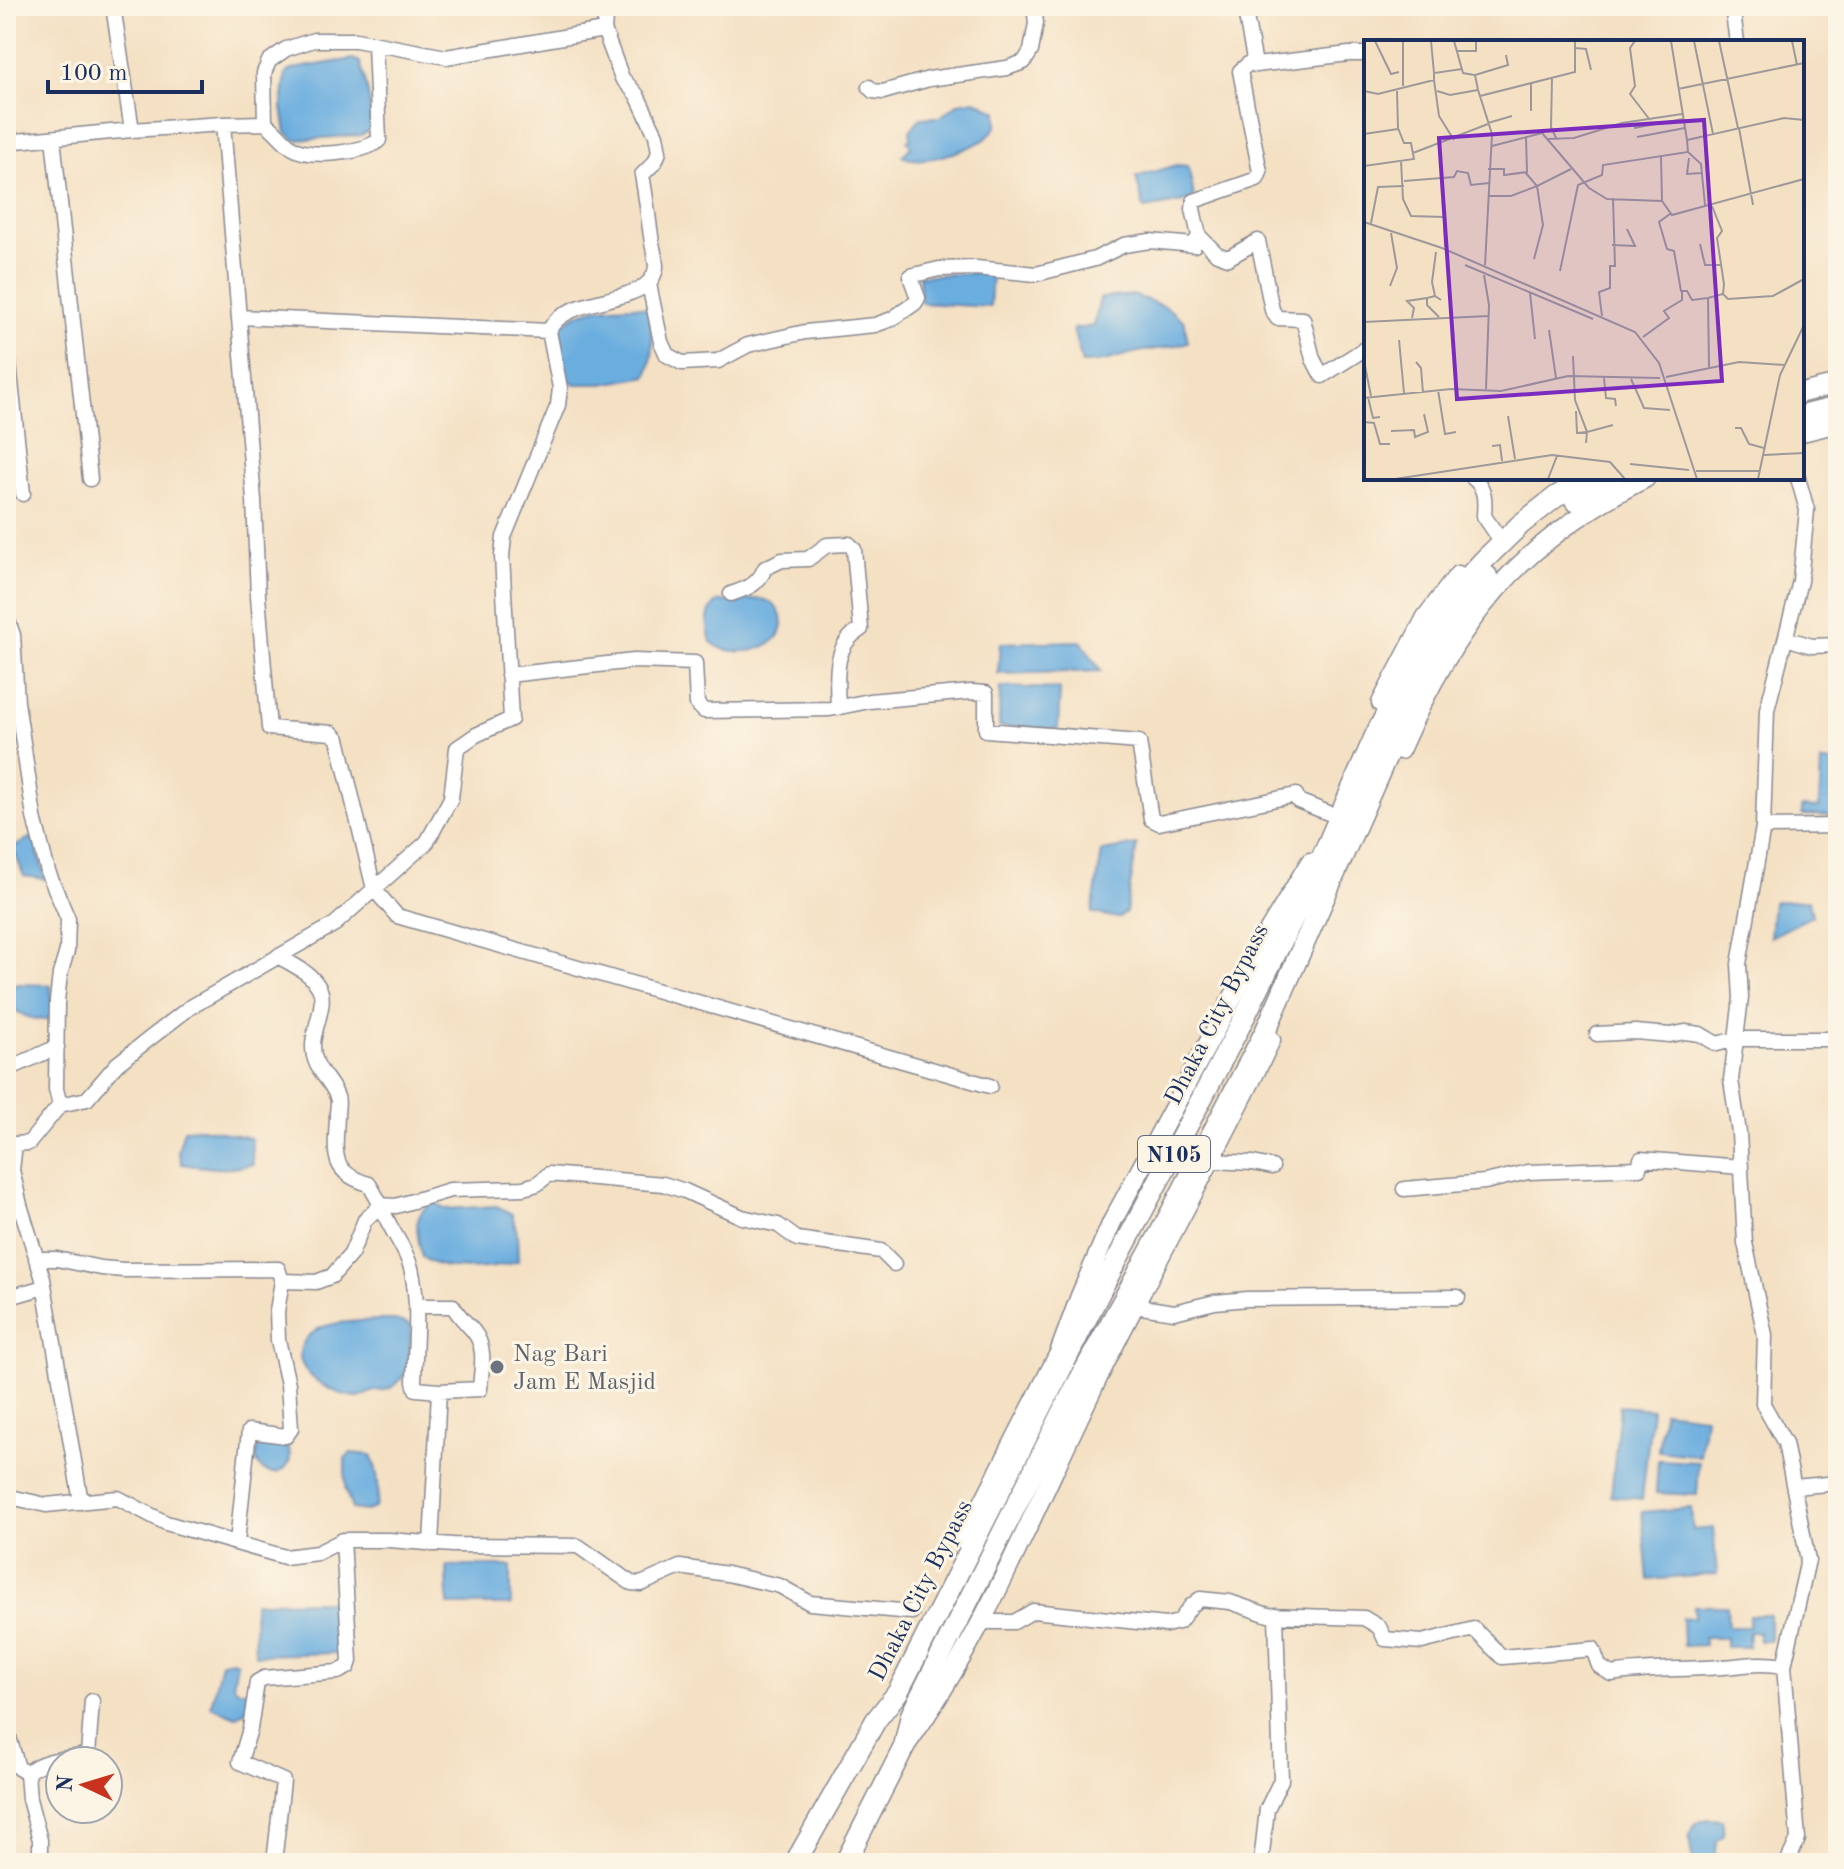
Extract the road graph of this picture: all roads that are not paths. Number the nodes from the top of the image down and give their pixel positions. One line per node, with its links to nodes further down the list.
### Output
1 (113, 6): 14 (street)
2 (606, 6): 6 (street)
3 (1034, 6): 11 (street)
4 (1244, 6): 10 (street)
5 (1732, 6): 7 (street)
6 (604, 30): 8 (street); 18 (street)
7 (1737, 40)
8 (375, 44): 12 (street); 12 (street)
9 (1364, 54): 10 (street)
10 (1254, 59): 17 (street)
11 (869, 87)
12 (265, 123): 13 (street)
13 (223, 124): 14 (street); 19 (street)
14 (132, 130): 15 (street)
15 (53, 138): 16 (street); 31 (street)
16 (6, 142)
17 (1199, 236): 18 (street); 22 (street)
18 (649, 284): 20 (street)
19 (239, 317): 20 (street); 50 (street)
20 (549, 331): 45 (street)
21 (6, 336): 38 (street)
22 (1364, 349)
23 (1838, 384): 24 (main road)
24 (1804, 392)
25 (1838, 396): 26 (highway)
26 (1804, 404)
27 (1838, 407): 28 (highway)
28 (1804, 416)
29 (1838, 423): 30 (main road)
30 (1804, 432)
31 (90, 479)
32 (1475, 480): 39 (street)
33 (1565, 480): 39 (main road)
34 (1584, 480): 85 (highway, Dhaka City Bypass / N105)
35 (1610, 480): 87 (highway, Dhaka City Bypass / N105)
36 (1642, 480): 59 (main road)
37 (1799, 480): 42 (street)
38 (23, 494)
39 (1497, 535): 47 (main road)
40 (731, 594): 46 (street)
41 (6, 615): 44 (street)
42 (1786, 638): 43 (street); 49 (street)
43 (1838, 645)
44 (10, 670): 55 (street)
45 (508, 675): 46 (street); 50 (street)
46 (838, 708): 47 (street)
47 (1331, 814): 85 (main road)
48 (1838, 826): 49 (street)
49 (1763, 827): 53 (street)
50 (374, 889): 51 (street); 57 (street)
51 (278, 956): 58 (street); 63 (street)
52 (1597, 1034): 53 (street)
53 (1736, 1039): 54 (street); 61 (street)
54 (1838, 1039)
55 (57, 1047): 56 (street); 58 (street)
56 (6, 1070)
57 (990, 1086)
58 (60, 1105): 64 (street)
59 (1212, 1161): 60 (street); 71 (main road)
60 (1272, 1167)
61 (1741, 1167): 62 (street); 74 (street)
62 (1404, 1189)
63 (381, 1205): 65 (street); 66 (street); 70 (street)
64 (36, 1259): 66 (street); 67 (street)
65 (894, 1264)
66 (282, 1281): 78 (street)
67 (44, 1287): 69 (street); 76 (street)
68 (1458, 1297): 71 (street)
69 (6, 1298)
70 (416, 1306): 72 (street); 72 (street)
71 (1135, 1306): 82 (main road)
72 (439, 1391): 79 (street)
73 (1838, 1483): 74 (street)
74 (1794, 1487): 83 (street)
75 (6, 1496): 76 (street)
76 (81, 1502): 78 (street)
77 (343, 1540): 78 (street); 79 (street); 90 (street)
78 (237, 1542)
79 (431, 1544): 80 (street)
80 (912, 1612)
81 (1276, 1615): 82 (street); 83 (street); 93 (street)
82 (981, 1622): 87 (main road)
83 (1784, 1666): 94 (street)
84 (92, 1701): 88 (street)
85 (879, 1716): 91 (highway, Dhaka City Bypass / N105)
86 (6, 1727): 88 (street)
87 (904, 1747): 92 (highway, Dhaka City Bypass / N105)
88 (17, 1771): 89 (street)
89 (40, 1863)
90 (274, 1863)
91 (795, 1863)
92 (845, 1863)
93 (1261, 1863)
94 (1787, 1863)

